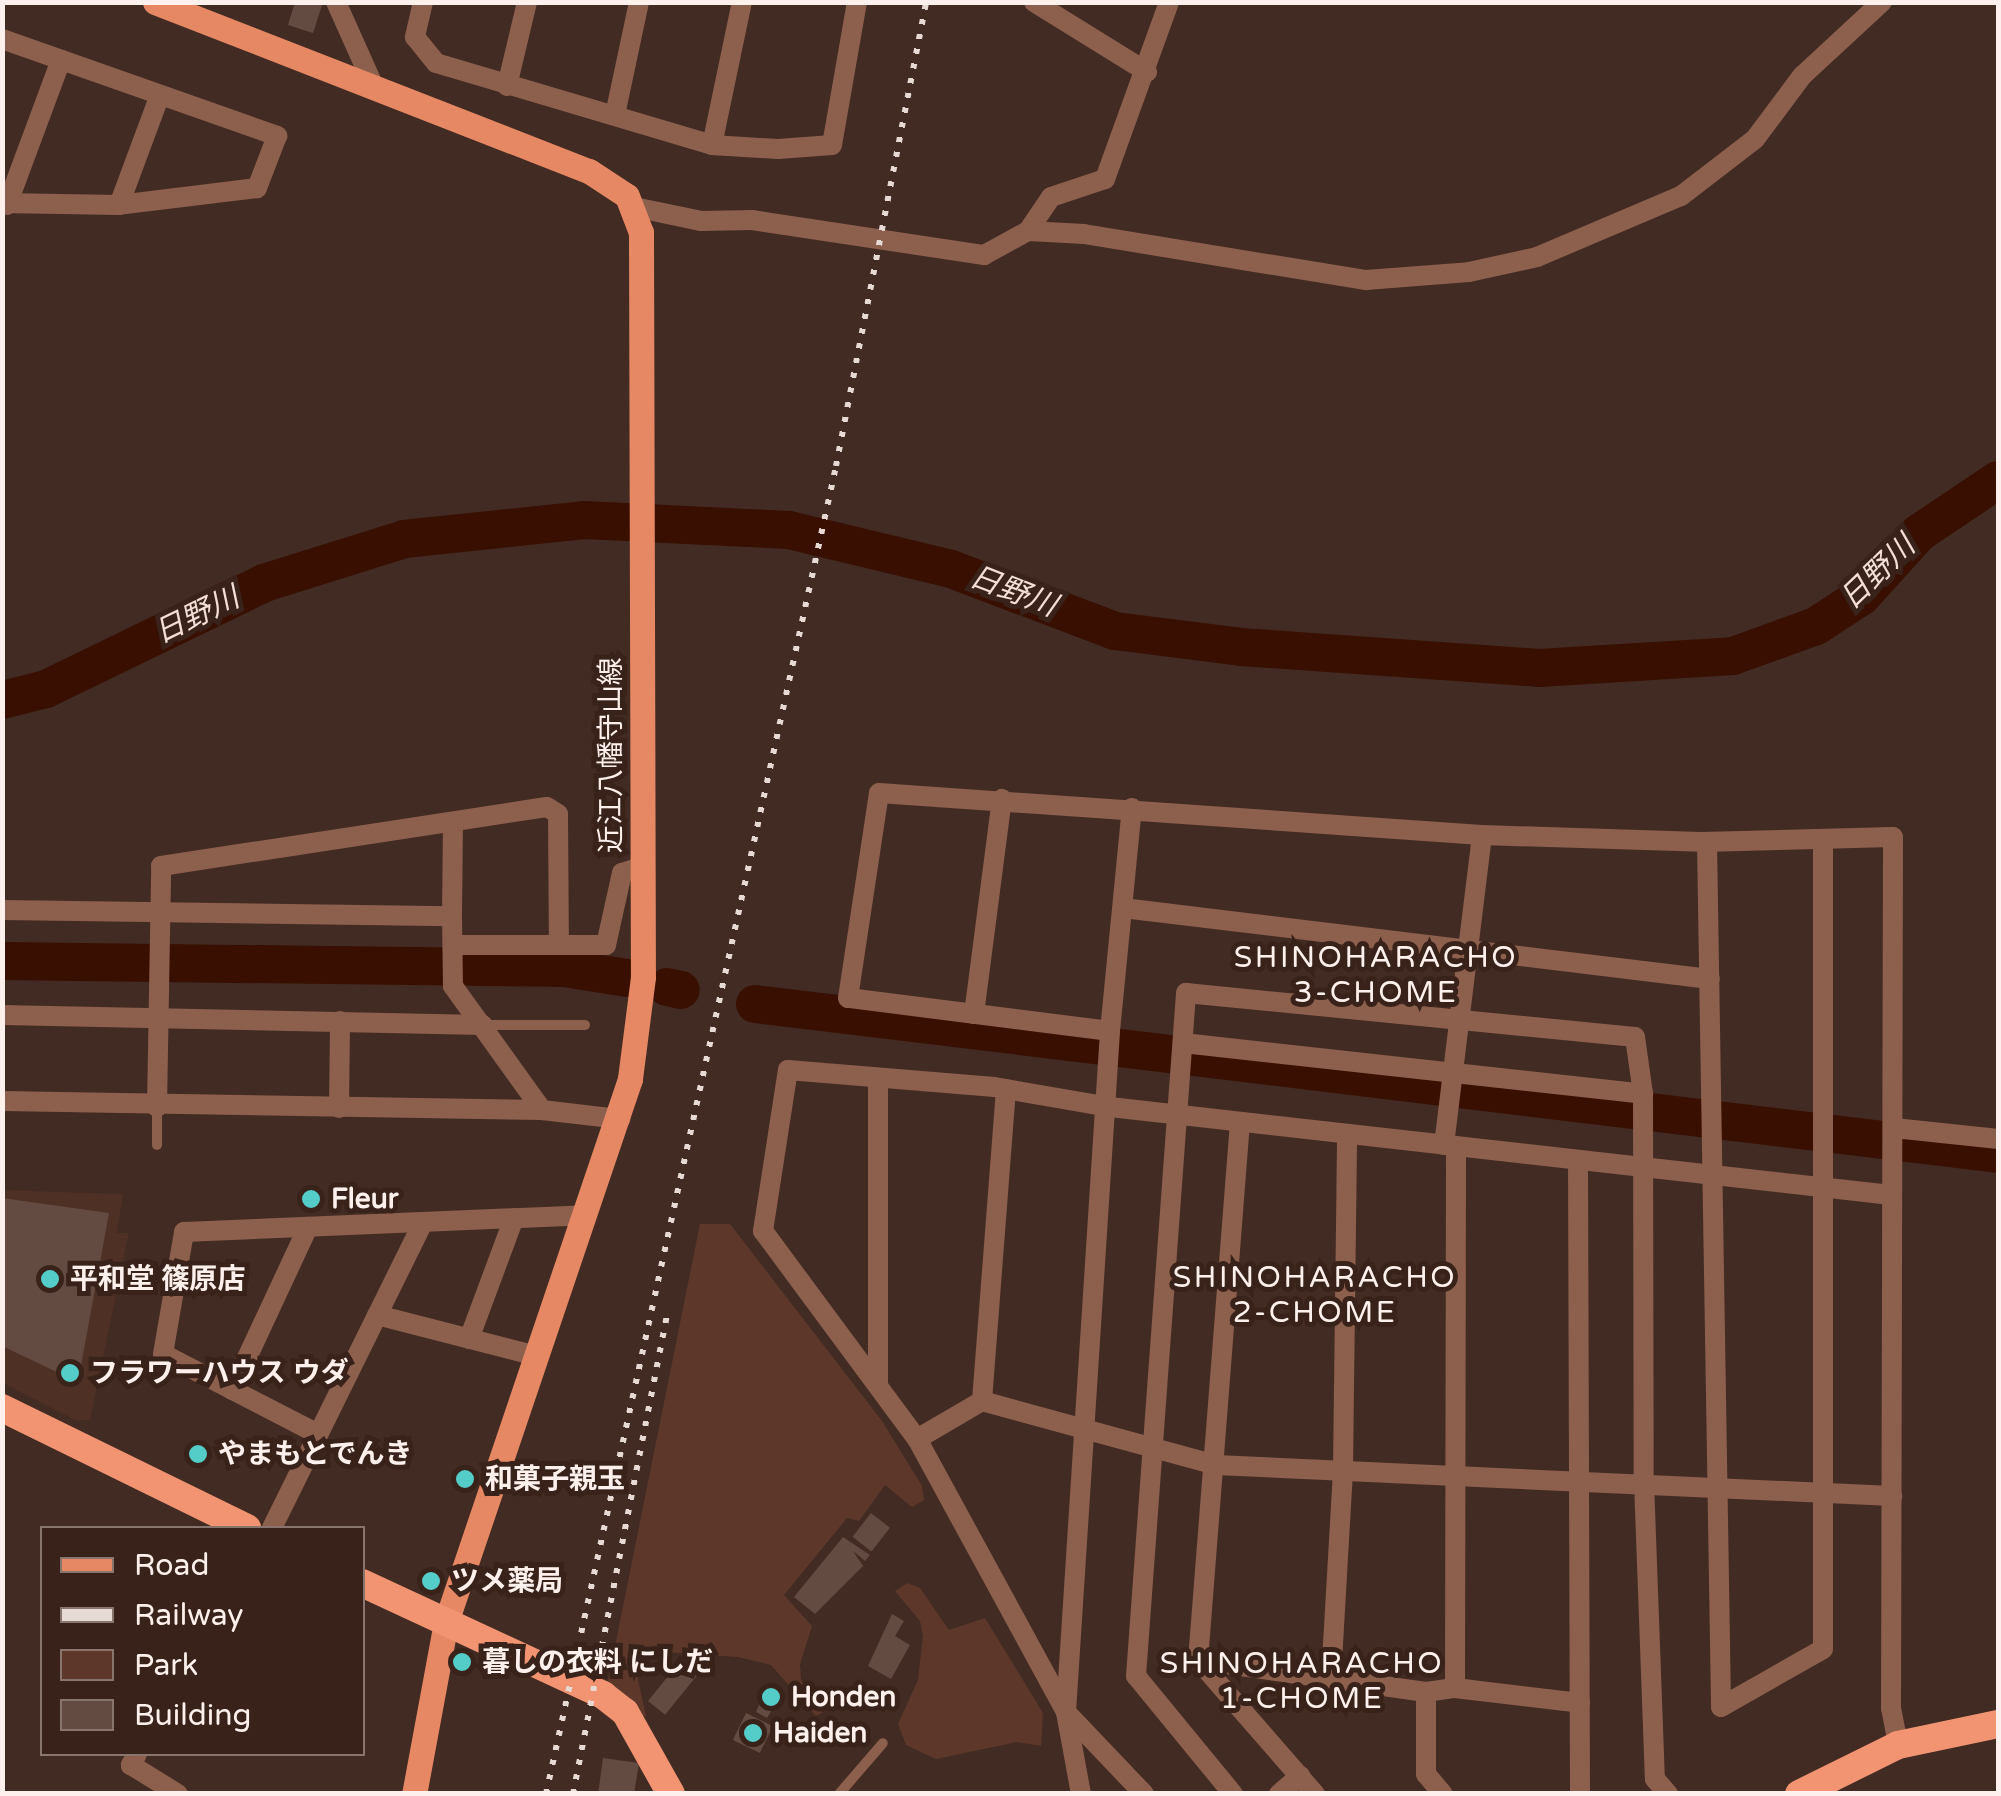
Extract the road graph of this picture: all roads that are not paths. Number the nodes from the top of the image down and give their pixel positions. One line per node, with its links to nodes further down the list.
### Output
1 (154, 2): 11 (main road)
2 (336, 2): 16 (street)
3 (423, 2): 15 (street)
4 (527, 2): 15 (street)
5 (639, 2): 18 (street)
6 (742, 2): 19 (street)
7 (857, 2): 19 (street)
8 (1034, 2): 14 (street)
9 (1169, 2): 14 (street)
10 (1882, 2): 23 (street)
11 (199, 10): 16 (main road)
12 (2, 39): 13 (street)
13 (61, 60): 17 (street); 20 (street)
14 (1147, 72): 23 (street)
15 (507, 86): 18 (street)
16 (374, 87): 22 (main road)
17 (160, 94): 21 (street); 21 (street)
18 (614, 115): 19 (street)
19 (712, 145)
20 (5, 204): 21 (street)
21 (120, 204)
22 (638, 219): 23 (street); 30 (main road, 近江八幡守山線)
23 (1028, 232)
24 (1002, 800): 25 (street); 39 (street); 39 (street)
25 (1132, 808): 27 (street); 31 (street)
26 (453, 822): 33 (street); 34 (street); 35 (street)
27 (1482, 835): 29 (street); 37 (street)
28 (1823, 840): 29 (street); 61 (street); 68 (street)
29 (1707, 842): 38 (street)
30 (641, 867): 35 (street); 58 (main road, 近江八幡守山線)
31 (1123, 908): 37 (street); 46 (street)
32 (2, 910): 33 (street)
33 (159, 912): 34 (street); 41 (street)
34 (452, 916): 36 (street)
35 (559, 944): 36 (street)
36 (453, 950): 45 (street)
37 (1466, 950): 38 (street); 42 (street)
38 (1710, 979): 67 (street)
39 (974, 1014): 46 (street)
40 (2, 1016): 41 (street)
41 (158, 1016): 43 (street); 52 (street)
42 (1459, 1016): 47 (street); 49 (street); 54 (street)
43 (340, 1021): 45 (street); 55 (street)
44 (585, 1025): 45 (lane)
45 (483, 1026): 56 (street)
46 (1110, 1043): 53 (street)
47 (1182, 1053): 49 (street); 57 (street)
48 (878, 1078): 50 (street); 77 (street); 77 (street)
49 (1451, 1085): 54 (street); 64 (street)
50 (1006, 1089): 53 (street); 79 (street)
51 (2, 1102): 52 (street)
52 (156, 1107): 55 (street); 63 (lane)
53 (1110, 1107): 57 (street); 81 (street)
54 (1642, 1107): 66 (street)
55 (339, 1108): 56 (street)
56 (542, 1110): 58 (street)
57 (1178, 1114): 59 (street); 84 (street)
58 (620, 1118): 70 (main road, 近江八幡守山線)
59 (1240, 1122): 60 (street); 85 (street)
60 (1347, 1134): 64 (street); 86 (street)
61 (1894, 1139): 62 (street); 69 (street)
62 (1998, 1139)
63 (157, 1145)
64 (1450, 1146): 65 (street); 87 (street)
65 (1578, 1160): 66 (street); 88 (street)
66 (1639, 1167): 67 (street); 89 (street)
67 (1715, 1176): 68 (street); 90 (street)
68 (1822, 1188): 69 (street); 91 (street)
69 (1891, 1196): 92 (street)
70 (586, 1214): 71 (street); 76 (main road, 近江八幡守山線)
71 (514, 1218): 72 (street); 75 (street)
72 (423, 1222): 73 (street); 74 (street)
73 (308, 1227): 78 (street); 78 (street)
74 (377, 1315): 75 (street); 82 (street)
75 (469, 1339): 76 (street)
76 (537, 1356): 96 (main road, 近江八幡守山線)
77 (878, 1384): 83 (street)
78 (232, 1390): 82 (street)
79 (982, 1401): 81 (street); 83 (street)
80 (2, 1408): 93 (highway)
81 (1085, 1430): 84 (street); 102 (street)
82 (318, 1434): 94 (street)
83 (917, 1439): 102 (street)
84 (1152, 1448): 85 (street); 114 (street)
85 (1216, 1465): 86 (street); 97 (street)
86 (1343, 1470): 87 (street); 98 (street)
87 (1460, 1475): 88 (street); 99 (street)
88 (1580, 1480): 89 (street); 101 (street)
89 (1644, 1482): 90 (street); 119 (street)
90 (1716, 1485): 91 (street); 91 (street)
91 (1820, 1489): 92 (street)
92 (1892, 1496): 105 (street)
93 (243, 1526)
94 (273, 1526)
95 (365, 1584): 96 (highway)
96 (446, 1622): 109 (main road, 近江八幡守山線); 110 (highway)
97 (1198, 1660): 98 (street); 107 (street)
98 (1331, 1678): 100 (street)
99 (1455, 1688): 100 (street); 101 (street)
100 (1426, 1692): 117 (street)
101 (1580, 1704): 118 (street)
102 (1066, 1712): 112 (street); 113 (street)
103 (1998, 1724): 105 (highway)
104 (884, 1743): 111 (lane)
105 (1898, 1745): 120 (highway)
106 (136, 1756): 108 (street)
107 (1300, 1776): 115 (street); 116 (street)
108 (178, 1794)
109 (414, 1794)
110 (670, 1794)
111 (840, 1794)
112 (1081, 1794)
113 (1144, 1794)
114 (1233, 1794)
115 (1279, 1794)
116 (1315, 1794)
117 (1443, 1794)
118 (1580, 1794)
119 (1668, 1794)
120 (1800, 1794)

